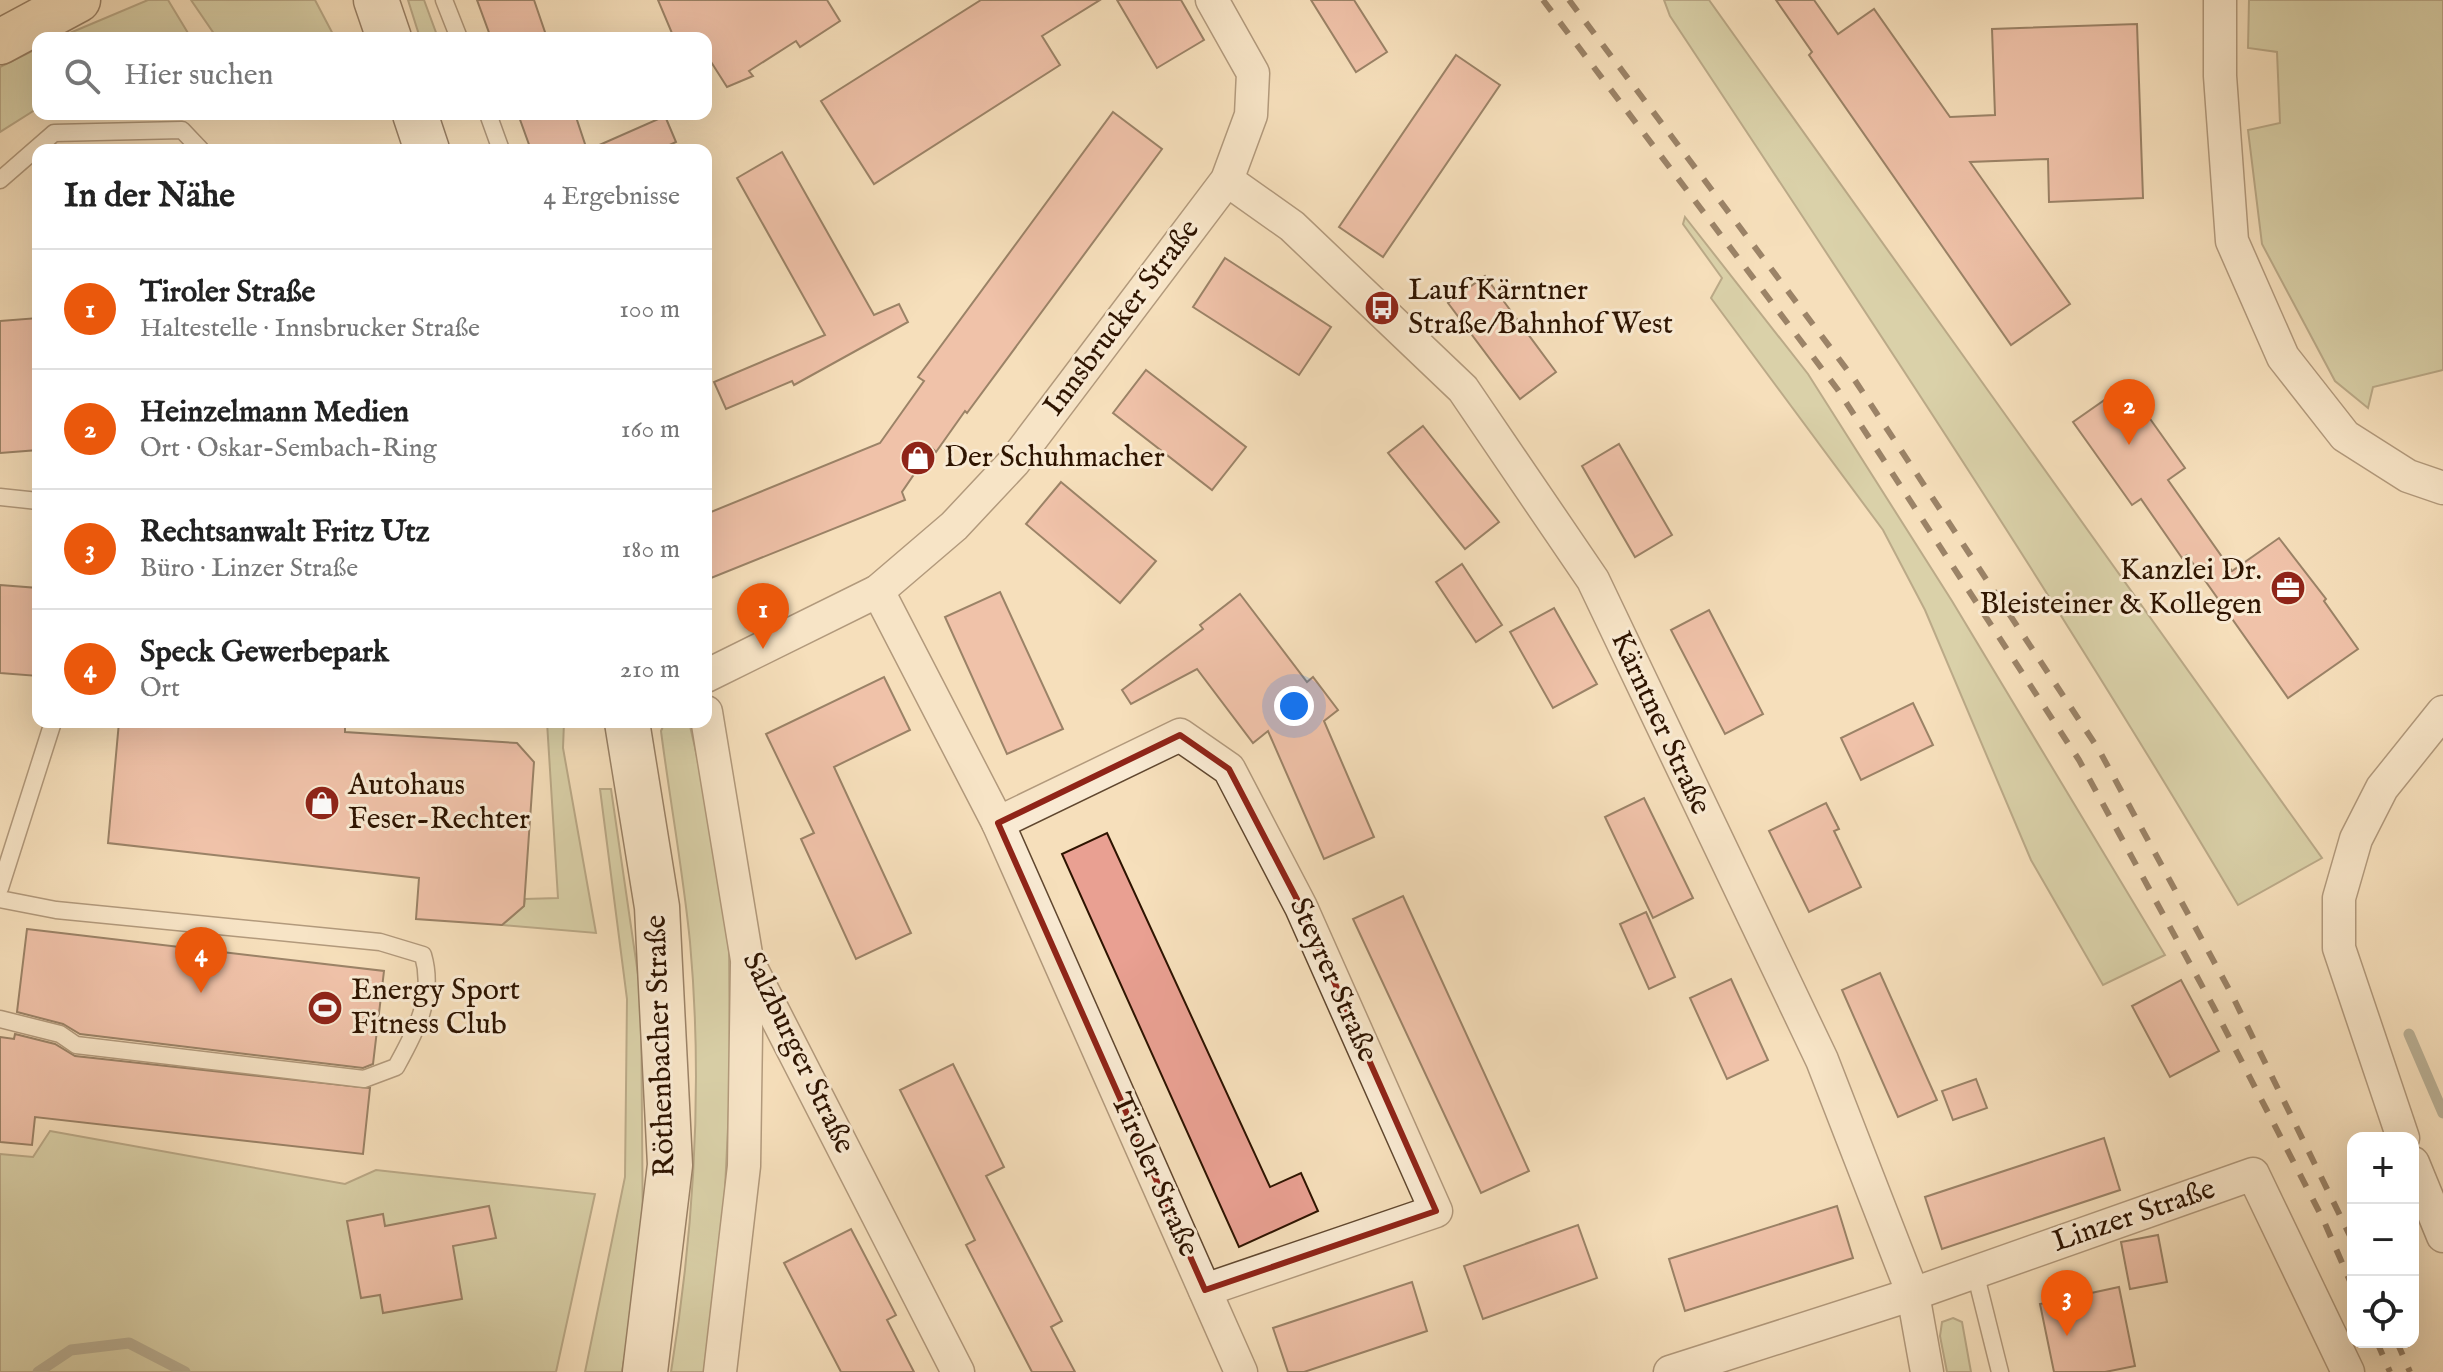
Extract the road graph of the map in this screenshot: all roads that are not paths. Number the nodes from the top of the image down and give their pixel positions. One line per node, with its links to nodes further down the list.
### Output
1 (78, 0): 8 (main road)
2 (376, 0): 6 (main road)
3 (444, 0): 7 (lane)
4 (1212, 0): 17 (street, Innsbrucker Straße)
5 (2220, 0): 18 (street)
6 (387, 32)
7 (457, 32)
8 (0, 42)
9 (417, 120): 13 (main road)
10 (490, 120): 14 (lane)
11 (41, 144): 12 (lane)
12 (195, 144)
13 (425, 144)
14 (499, 144)
15 (32, 152): 16 (lane)
16 (0, 180)
17 (1227, 180): 21 (street, Innsbrucker Straße); 37 (street, Kärntner Straße)
18 (2443, 488)
19 (0, 497): 20 (lane)
20 (32, 500)
21 (878, 591): 22 (street, Innsbrucker Straße); 27 (street, Tiroler Straße)
22 (712, 673)
23 (2443, 712): 32 (street)
24 (51, 728): 28 (lane)
25 (628, 728): 38 (main road, Röthenbacher Straße)
26 (709, 728): 30 (street, Salzburger Straße)
27 (998, 823): 36 (street, Tiroler Straße); 36 (street, Steyrer Straße)
28 (0, 888)
29 (0, 899): 31 (lane)
30 (747, 960): 39 (street); 40 (street, Salzburger Straße)
31 (0, 1019)
32 (2401, 1132)
33 (2419, 1178): 34 (street)
34 (2443, 1236)
35 (1975, 1272): 37 (street, Linzer Straße); 44 (lane); 45 (street, Linzer Straße)
36 (1205, 1290): 41 (street, Tiroler Straße)
37 (1913, 1294): 42 (street, Linzer Straße); 43 (street, Kärntner Straße)
38 (645, 1372)
39 (720, 1372)
40 (958, 1372)
41 (1241, 1372)
42 (1670, 1372)
43 (1927, 1372)
44 (2000, 1372)
45 (2348, 1372)

